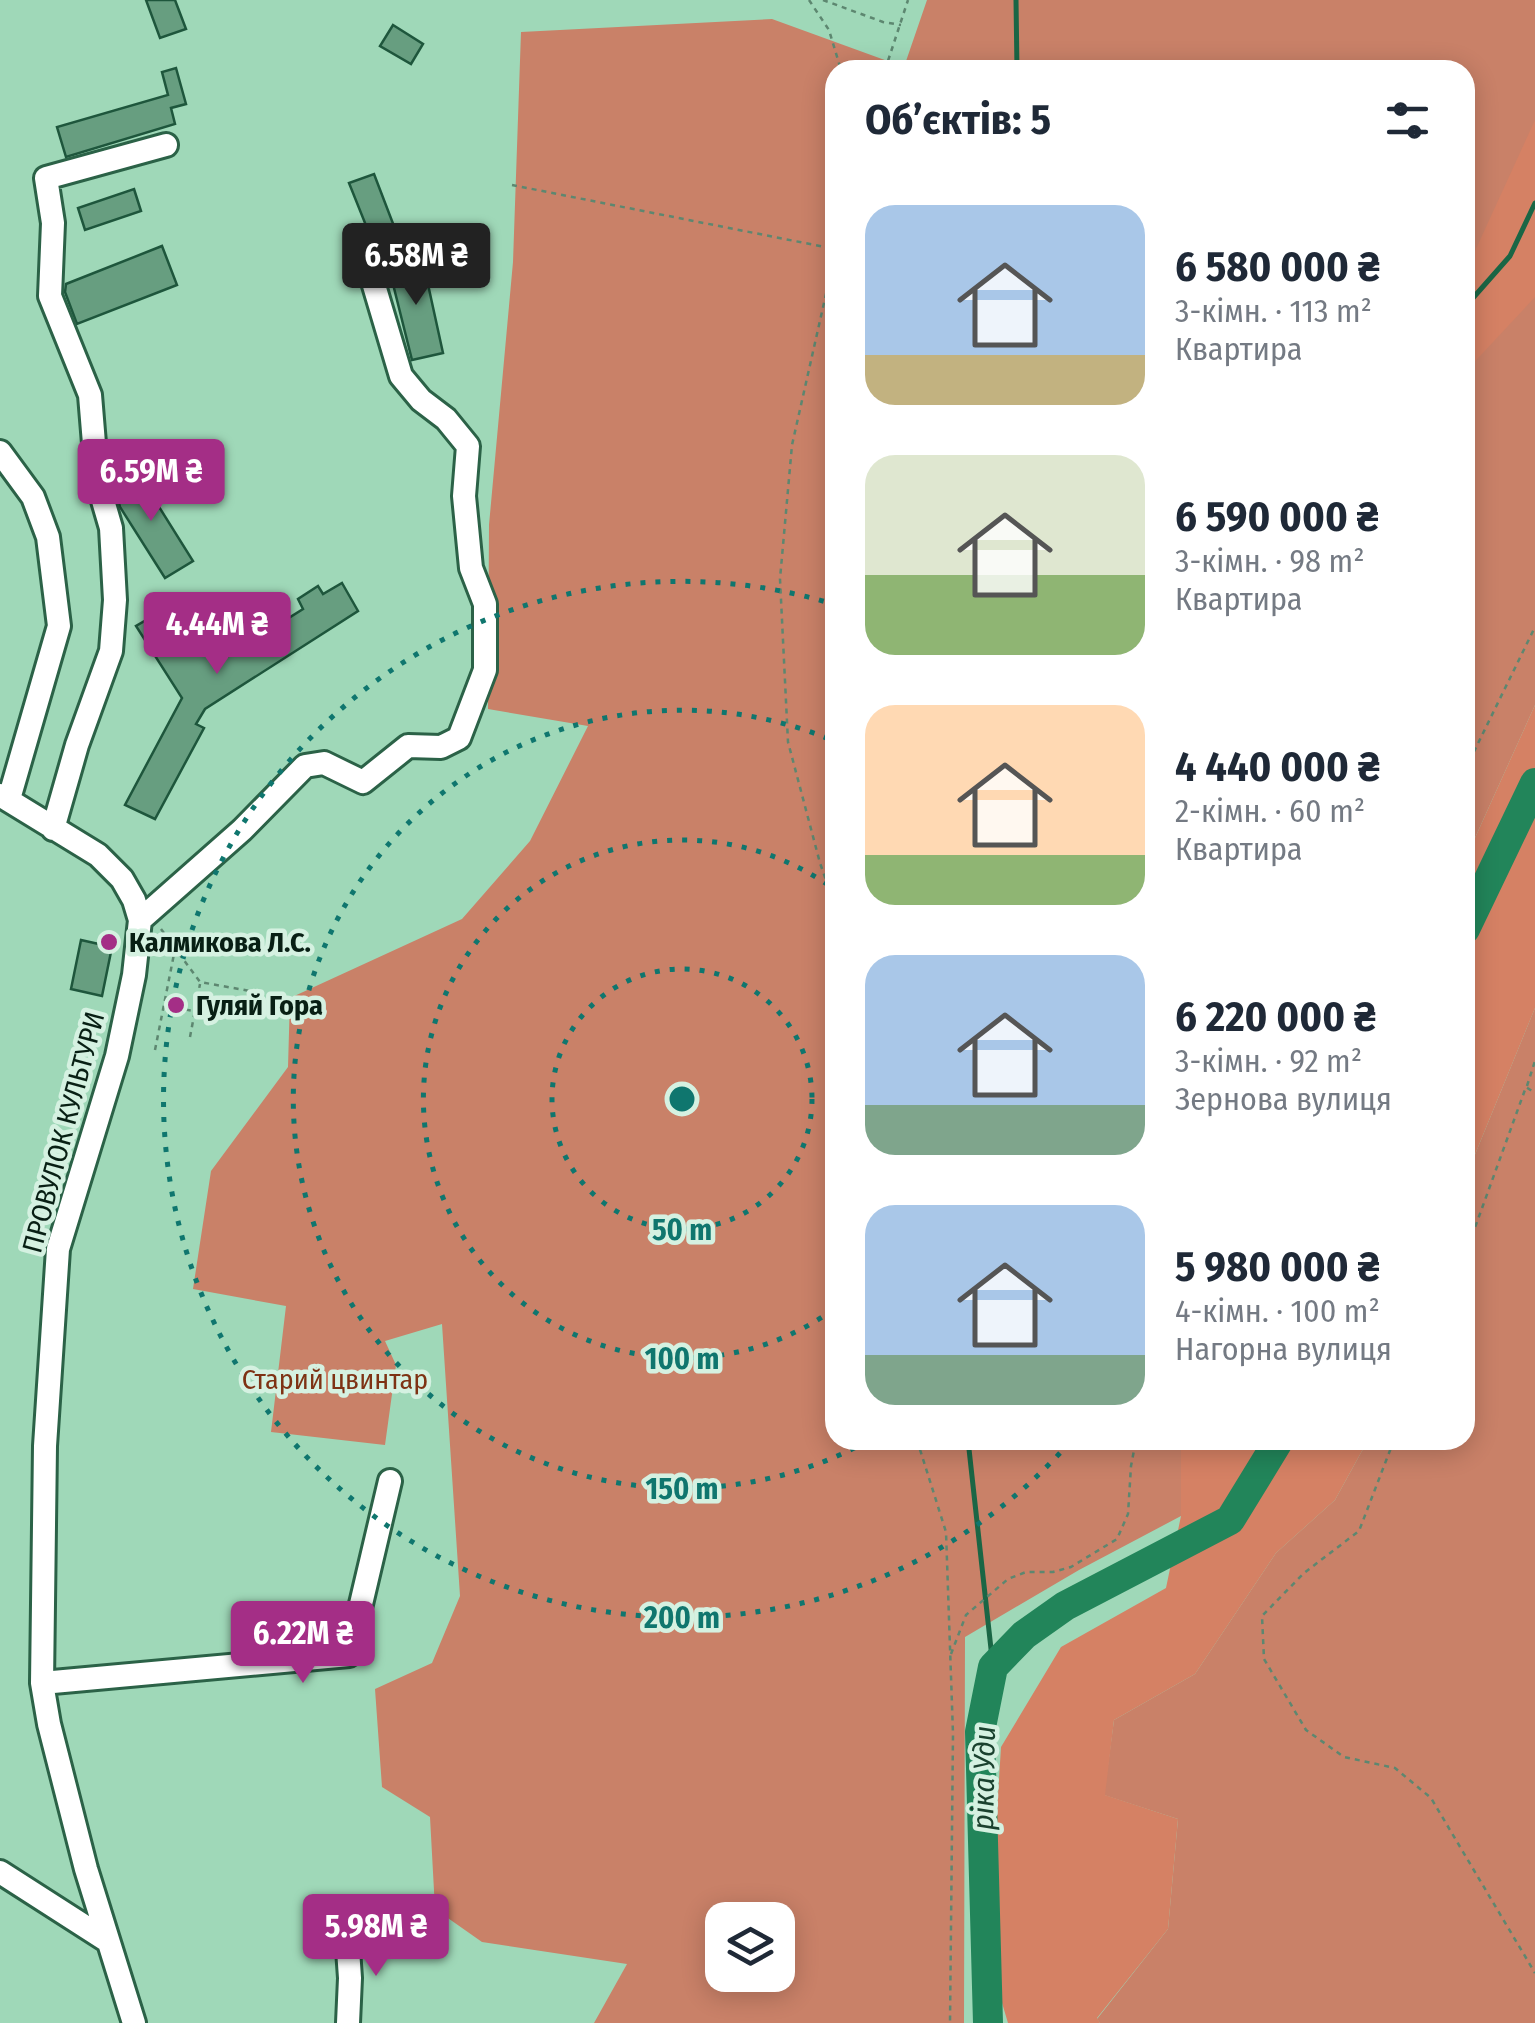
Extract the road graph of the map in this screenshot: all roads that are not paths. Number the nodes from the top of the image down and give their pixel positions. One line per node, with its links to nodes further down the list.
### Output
1 (166, 145): 5 (street)
2 (365, 255): 6 (street)
3 (0, 452): 4 (street)
4 (3, 800): 5 (street)
5 (53, 829): 6 (street)
6 (144, 916): 8 (street, ПРОВУЛОК КУЛЬТУРИ)
7 (390, 1481): 8 (street)
8 (42, 1683): 11 (street, ПРОВУЛОК КУЛЬТУРИ)
9 (0, 1872): 11 (street)
10 (347, 1935): 13 (street)
11 (106, 1940): 12 (street, ПРОВУЛОК КУЛЬТУРИ)
12 (134, 2023)
13 (348, 2023)

